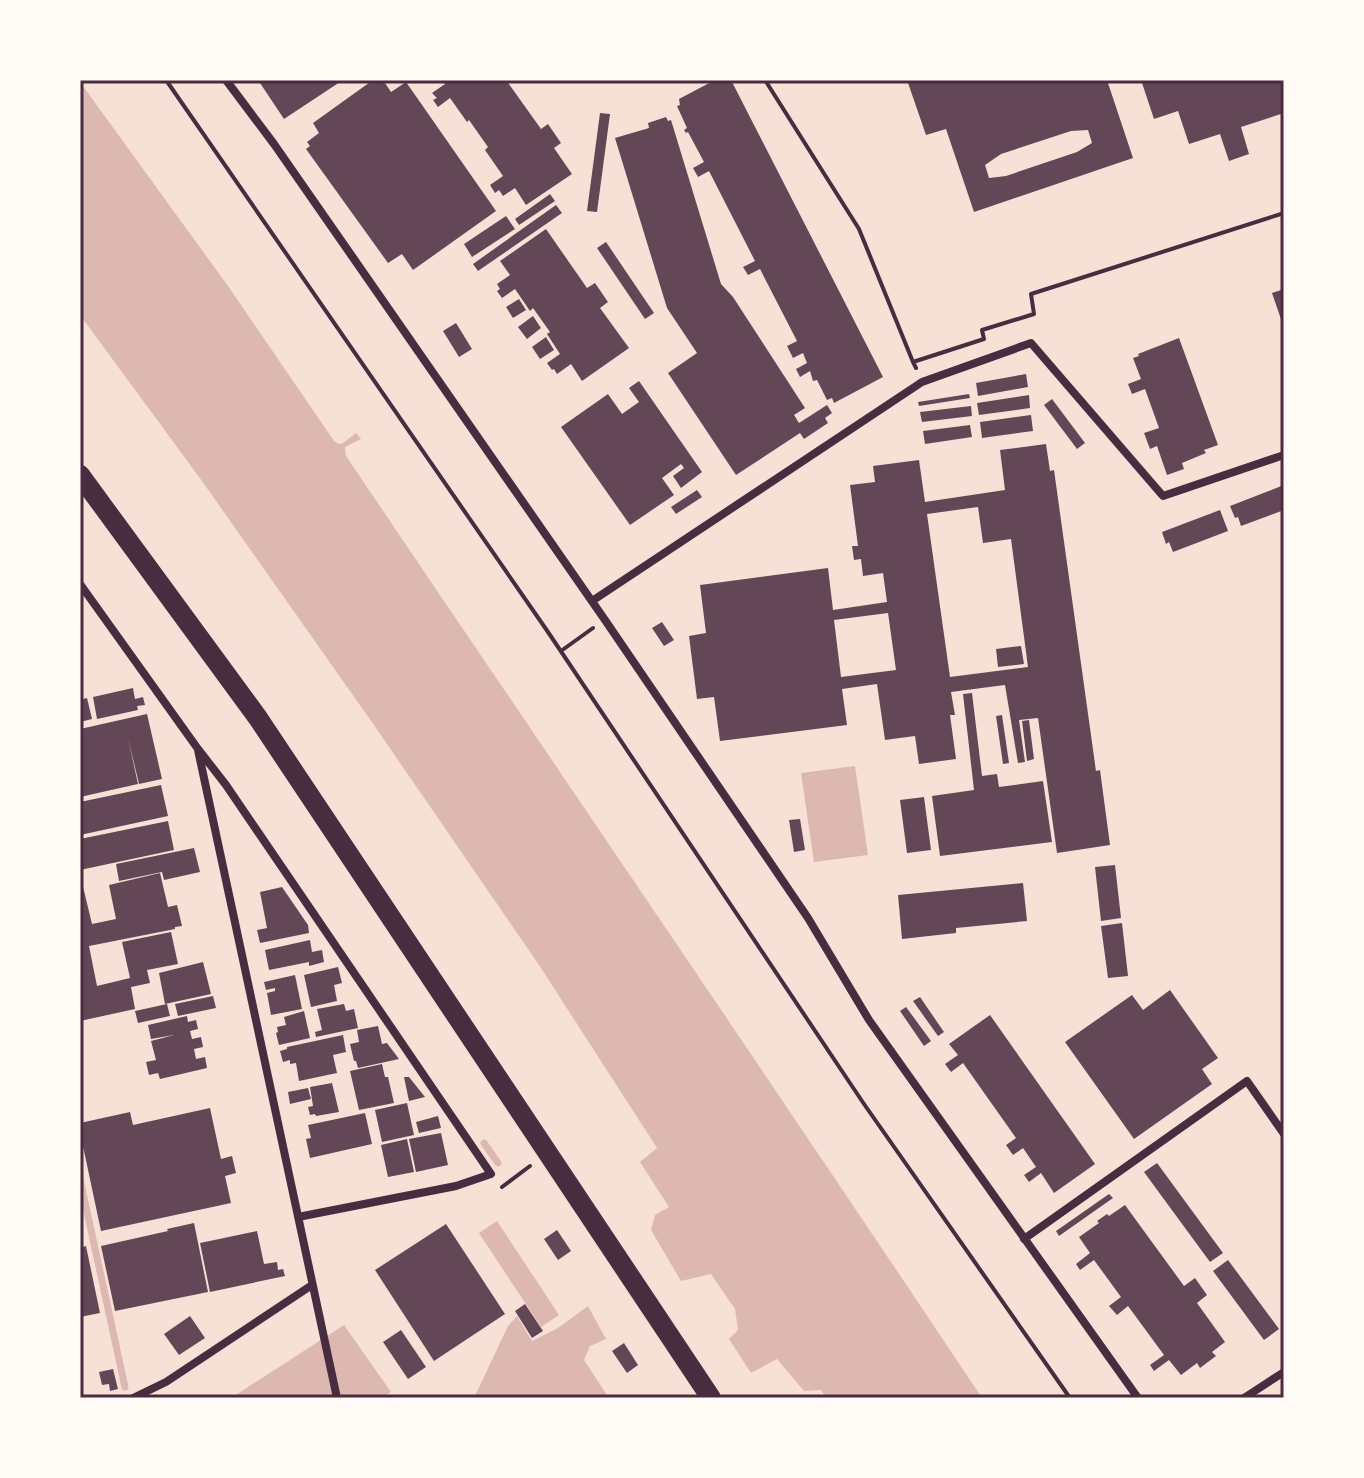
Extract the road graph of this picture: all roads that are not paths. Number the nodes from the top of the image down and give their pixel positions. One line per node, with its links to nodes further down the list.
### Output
1 (226, 80): 5 (street)
2 (1284, 455): 5 (street)
3 (80, 475): 14 (main road)
4 (80, 584): 6 (street)
5 (592, 601): 9 (street)
6 (198, 749): 8 (street); 8 (street)
7 (1284, 1134): 9 (street)
8 (298, 1217): 10 (street)
9 (1024, 1239): 15 (street)
10 (312, 1285): 12 (street); 13 (street)
11 (1284, 1372): 16 (street)
12 (133, 1398)
13 (337, 1398)
14 (711, 1398)
15 (1138, 1398)
16 (1244, 1398)

